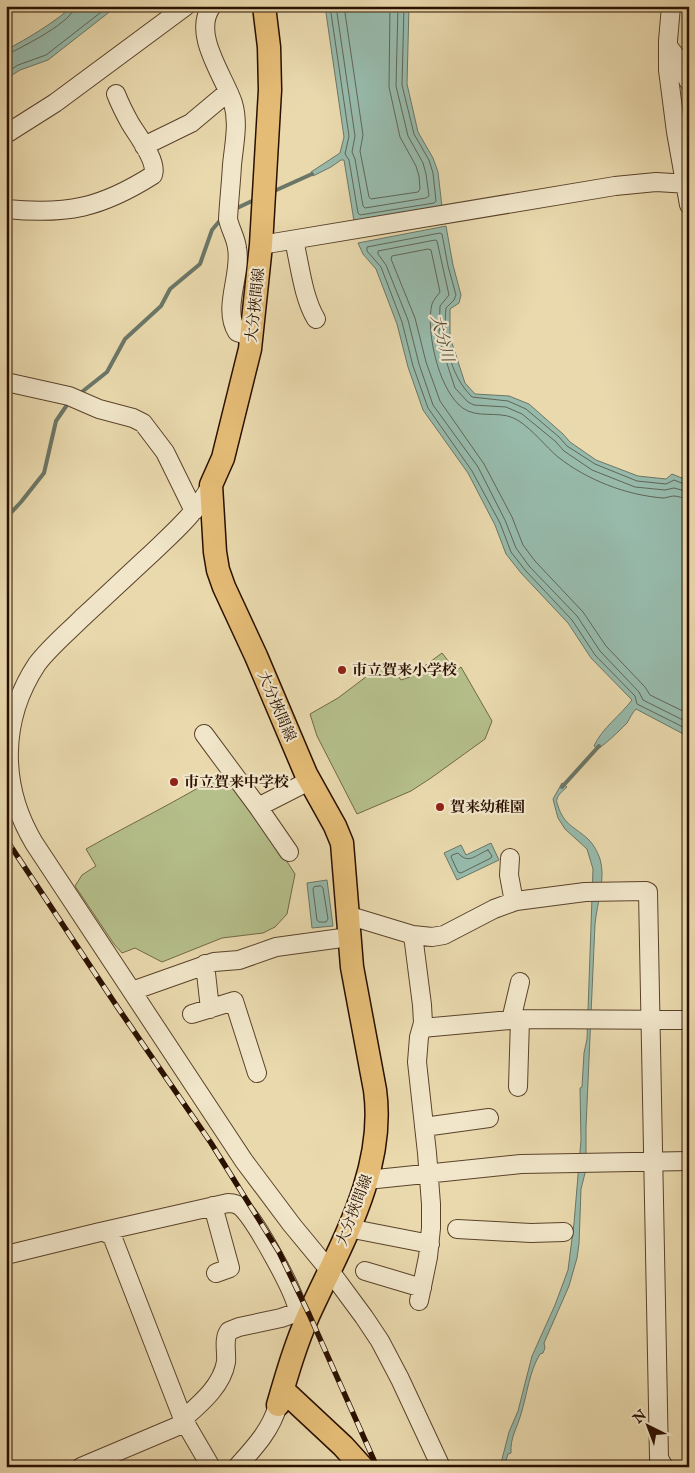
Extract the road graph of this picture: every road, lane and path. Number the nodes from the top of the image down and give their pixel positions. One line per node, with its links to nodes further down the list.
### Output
1 (186, 6): 9 (street)
2 (212, 6): 7 (street)
3 (264, 6): 15 (main road, 大分挾間線)
4 (671, 6): 5 (street)
5 (668, 46): 6 (street); 11 (street)
6 (689, 82)
7 (228, 92): 10 (street); 17 (street)
8 (116, 94): 10 (street)
9 (6, 134)
10 (144, 146): 13 (street)
11 (684, 183): 12 (street); 14 (street)
12 (689, 205)
13 (6, 209)
14 (299, 240): 15 (street); 16 (street)
15 (261, 245): 17 (main road, 大分挾間線)
16 (316, 319)
17 (252, 337): 19 (main road, 大分挾間線)
18 (6, 382): 20 (street)
19 (211, 485): 20 (street); 22 (main road, 大分挾間線)
20 (194, 511): 32 (street)
21 (204, 734): 23 (street)
22 (309, 781): 23 (street); 27 (main road, 大分挾間線)
23 (258, 807): 24 (street)
24 (288, 852)
25 (510, 858): 26 (street)
26 (514, 902): 28 (street); 36 (street)
27 (348, 915): 28 (street); 29 (main road, 大分挾間線)
28 (413, 935): 38 (street)
29 (349, 938): 30 (street); 46 (main road, 大分挾間線)
30 (205, 964): 32 (street); 33 (street)
31 (520, 982): 35 (street)
32 (132, 991): 54 (street)
33 (210, 1008): 34 (street); 39 (street)
34 (192, 1014)
35 (515, 1020): 36 (street); 38 (street); 40 (street)
36 (650, 1020): 37 (street); 43 (street)
37 (689, 1020)
38 (422, 1028): 42 (street)
39 (257, 1073)
40 (518, 1087)
41 (488, 1118): 42 (street)
42 (424, 1127): 45 (street)
43 (653, 1161): 44 (street); 45 (street); 64 (street)
44 (689, 1161)
45 (429, 1173): 46 (street); 52 (street)
46 (367, 1180): 48 (main road, 大分挾間線)
47 (213, 1206): 50 (street); 56 (street); 58 (street)
48 (348, 1228): 52 (street); 54 (main road, 大分挾間線)
49 (457, 1228): 51 (street)
50 (100, 1232): 53 (street); 58 (street)
51 (564, 1232)
52 (430, 1244): 55 (street)
53 (6, 1255)
54 (330, 1270): 57 (main road, 大分挾間線); 63 (street)
55 (364, 1271)
56 (216, 1273)
57 (280, 1397): 61 (street); 62 (main road)
58 (184, 1421): 59 (street); 60 (street)
59 (81, 1467)
60 (211, 1467)
61 (237, 1467)
62 (362, 1467)
63 (441, 1467)
64 (664, 1467)

